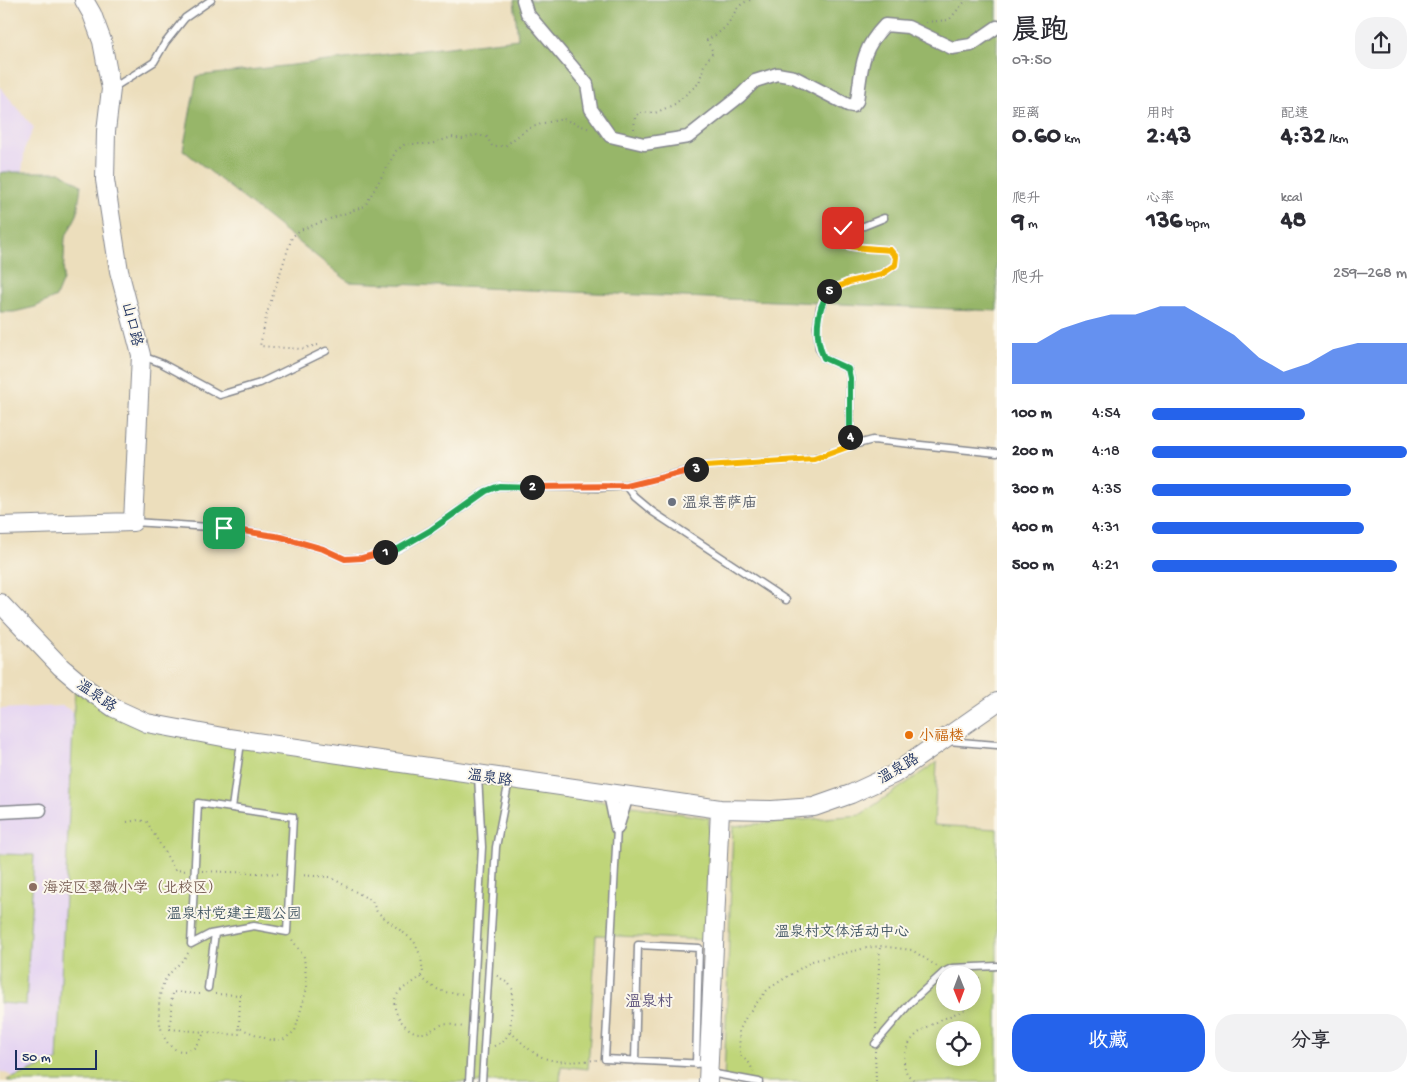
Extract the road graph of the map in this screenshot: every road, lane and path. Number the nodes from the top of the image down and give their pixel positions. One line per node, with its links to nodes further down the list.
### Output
1 (84, 0): 10 (main road, 山口路)
2 (211, 0): 10 (lane)
3 (523, 0): 7 (street)
4 (527, 0): 7 (street)
5 (750, 0): 12 (path)
6 (966, 0): 8 (path)
7 (527, 13): 11 (street)
8 (923, 22)
9 (997, 27): 12 (street)
10 (112, 89): 15 (main road, 山口路)
11 (610, 136): 12 (street); 14 (path)
12 (633, 142)
13 (884, 218): 16 (lane)
14 (326, 351): 15 (lane)
15 (141, 355): 19 (main road, 山口路)
16 (850, 446): 17 (lane); 18 (lane)
17 (997, 453)
18 (627, 486): 19 (lane); 21 (lane)
19 (133, 522): 20 (main road)
20 (0, 526)
21 (786, 600)
22 (0, 603): 24 (main road, 温泉路)
23 (997, 702): 25 (main road, 温泉路)
24 (242, 740): 27 (main road, 温泉路); 31 (lane)
25 (942, 740): 26 (lane); 32 (main road, 温泉路)
26 (997, 745)
27 (478, 776): 28 (main road, 温泉路); 46 (lane)
28 (509, 780): 29 (main road, 温泉路); 47 (lane)
29 (610, 794): 30 (main road, 温泉路); 36 (street)
30 (627, 796): 32 (main road, 温泉路); 36 (street)
31 (232, 808): 37 (lane); 38 (lane)
32 (720, 809): 63 (main road)
33 (40, 810): 34 (street)
34 (0, 812)
35 (127, 822): 37 (path)
36 (617, 828): 61 (lane)
37 (195, 871): 38 (path); 41 (lane)
38 (290, 874): 39 (lane); 48 (path)
39 (287, 932): 40 (lane); 55 (path)
40 (215, 933): 41 (lane); 50 (lane)
41 (191, 944): 56 (path)
42 (880, 946): 43 (path); 58 (path); 66 (path)
43 (936, 966)
44 (981, 966): 45 (lane)
45 (997, 966)
46 (476, 970): 47 (lane); 52 (lane)
47 (489, 970): 57 (path); 60 (lane)
48 (421, 977): 52 (path); 54 (path)
49 (936, 979): 58 (lane)
50 (210, 991): 55 (path)
51 (201, 994): 56 (path)
52 (474, 995): 54 (lane)
53 (962, 1011): 68 (path)
54 (472, 1027): 59 (lane)
55 (239, 1028): 56 (path)
56 (205, 1032)
57 (510, 1032): 60 (path); 61 (path)
58 (875, 1044): 67 (path)
59 (471, 1048): 60 (lane); 64 (lane)
60 (484, 1049): 65 (lane)
61 (605, 1059): 62 (lane)
62 (635, 1061): 63 (lane); 63 (lane)
63 (706, 1071): 66 (lane)
64 (469, 1082)
65 (482, 1082)
66 (757, 1082)
67 (876, 1082)
68 (918, 1082)

